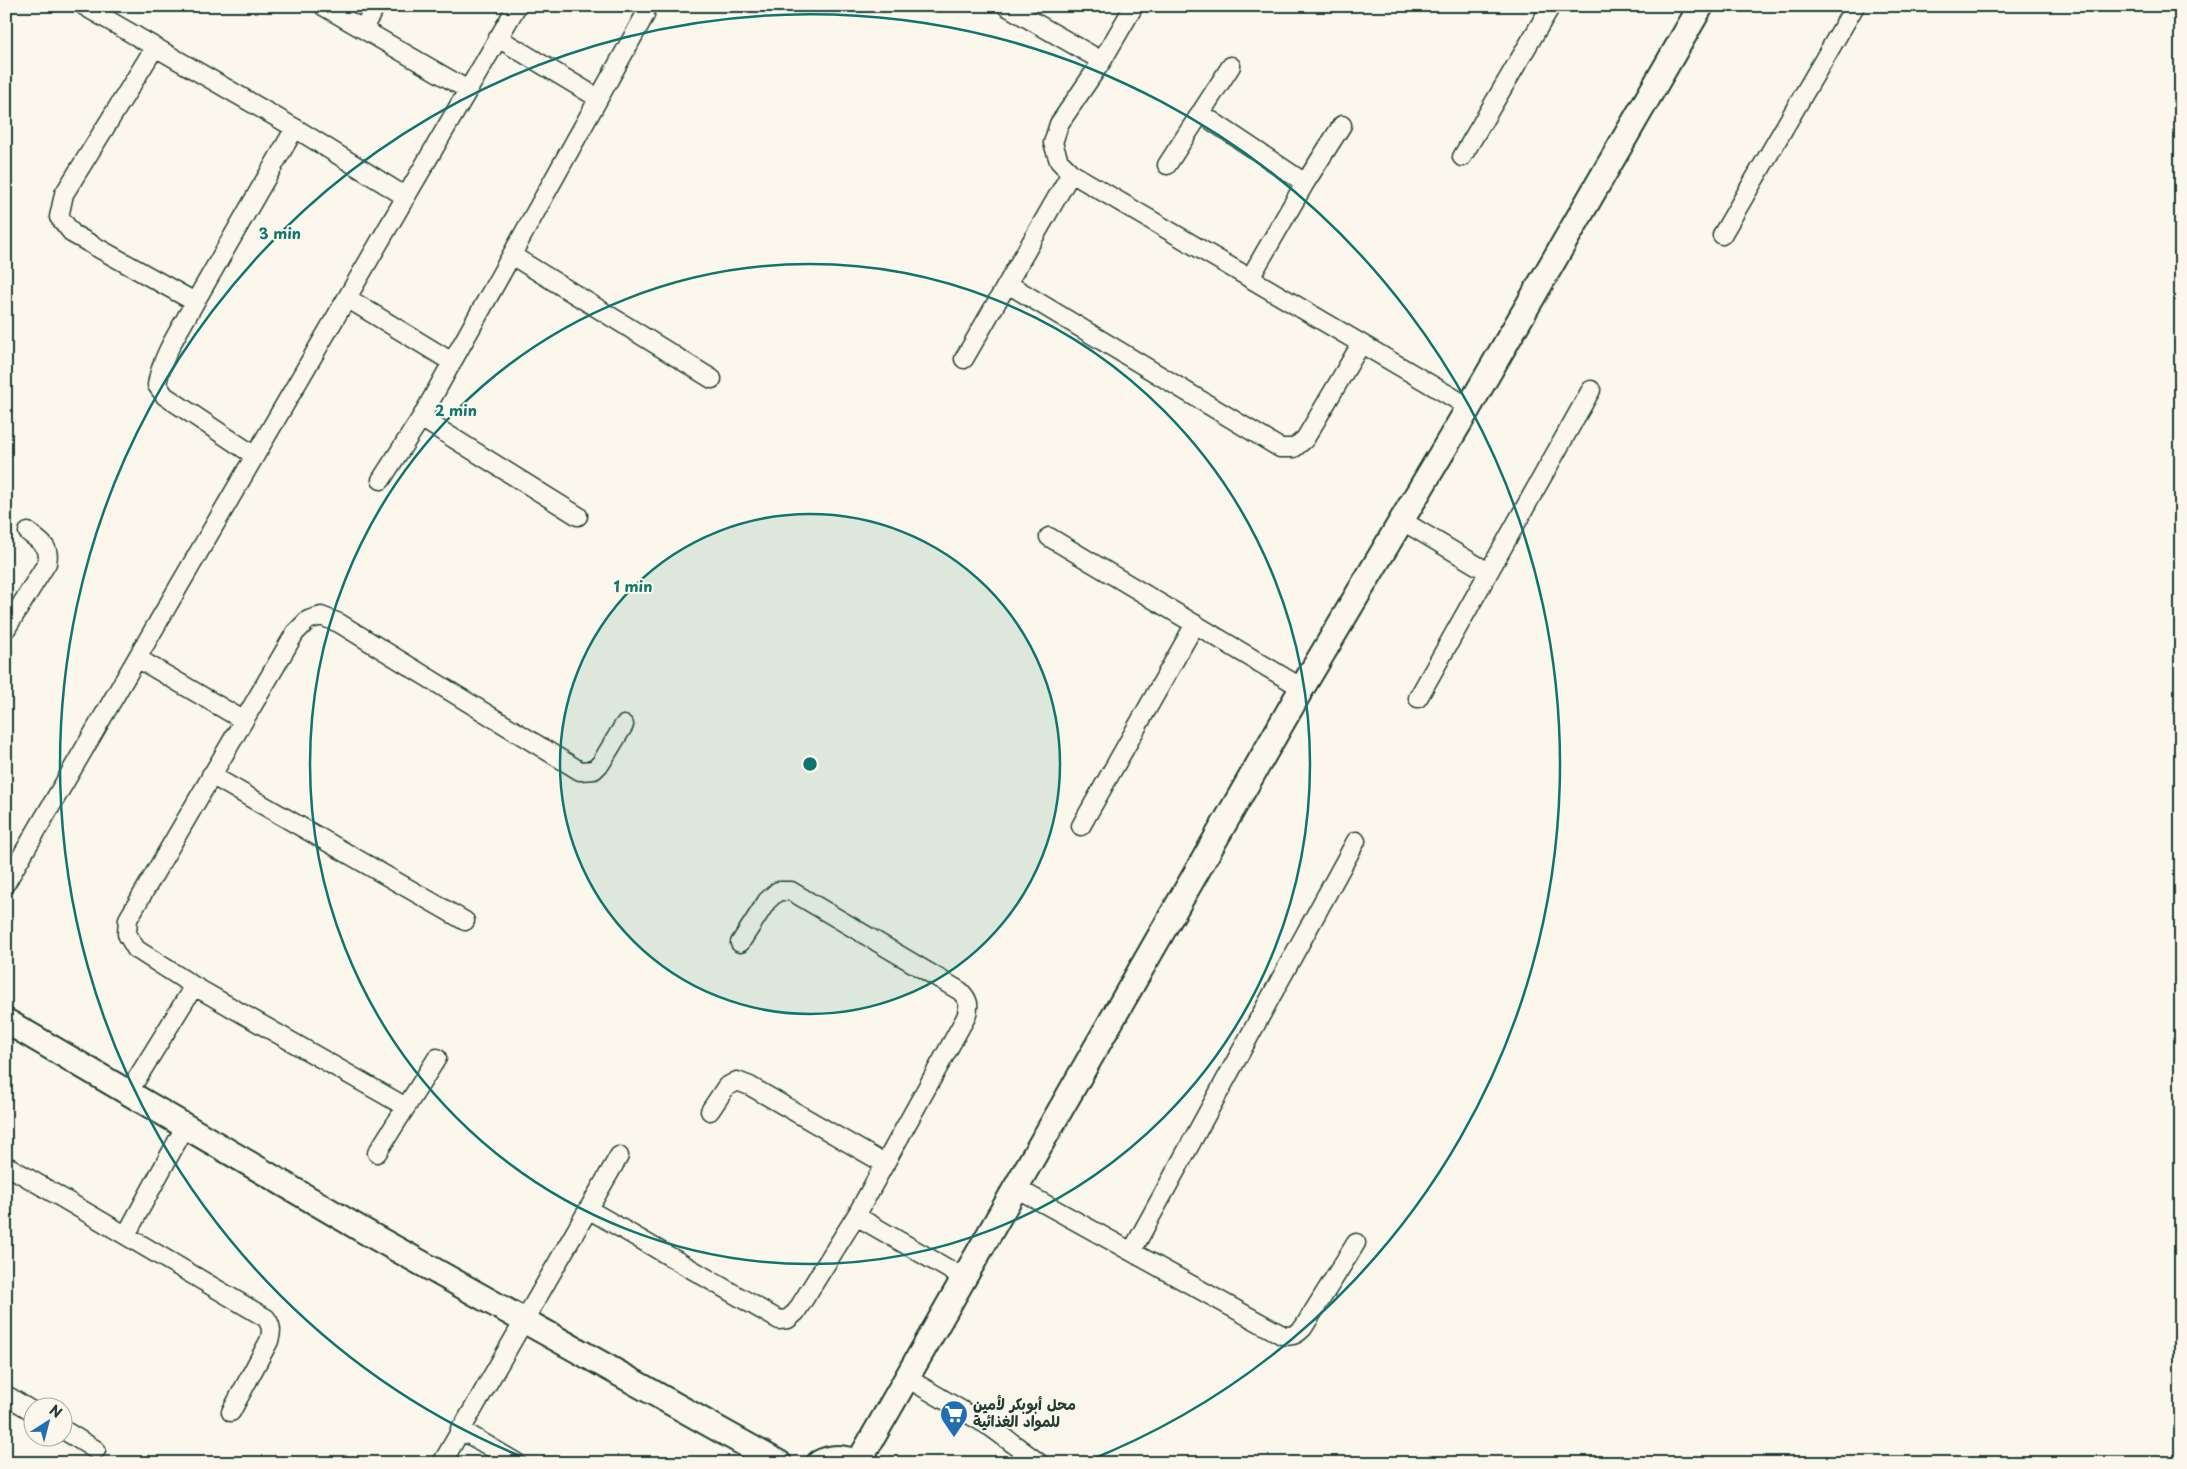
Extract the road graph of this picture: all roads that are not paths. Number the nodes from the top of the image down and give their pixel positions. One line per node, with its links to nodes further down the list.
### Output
1 (84, 6): 13 (street)
2 (323, 6): 11 (street)
3 (376, 6): 11 (street)
4 (517, 6): 12 (street)
5 (1006, 6): 14 (street)
6 (1134, 6): 14 (street)
7 (1551, 6): 21 (street)
8 (1701, 6): 37 (main road)
9 (1855, 6): 26 (street)
10 (645, 15): 17 (street)
11 (363, 28): 16 (street)
12 (498, 38): 16 (street); 17 (street)
13 (155, 47): 20 (street); 31 (street)
14 (1102, 61): 23 (street)
15 (1231, 66): 18 (street)
16 (468, 90): 25 (street)
17 (598, 98): 27 (street)
18 (1200, 113): 22 (street); 24 (street)
19 (1342, 125): 24 (street)
20 (295, 128): 25 (street); 31 (street)
21 (1462, 157)
22 (1166, 165)
23 (1071, 173): 28 (street); 29 (street)
24 (1305, 183): 28 (street)
25 (406, 197): 30 (street)
26 (1722, 235)
27 (513, 256): 34 (street); 35 (street)
28 (1250, 278): 32 (street)
29 (1008, 284): 32 (street); 33 (street)
30 (347, 298): 34 (street); 39 (street)
31 (195, 302): 39 (street)
32 (1361, 344): 37 (street)
33 (964, 359)
34 (452, 362): 38 (street)
35 (712, 379)
36 (1591, 390): 45 (street)
37 (1469, 407): 42 (main road)
38 (421, 418): 40 (street); 41 (street)
39 (255, 456): 48 (street)
40 (381, 480)
41 (578, 516)
42 (1401, 520): 45 (street); 49 (main road)
43 (28, 532): 47 (street)
44 (1048, 537): 46 (street)
45 (1488, 572): 50 (street)
46 (1195, 624): 49 (street); 54 (street)
47 (6, 629)
48 (137, 658): 51 (street); 56 (street)
49 (1302, 688): 70 (main road)
50 (1418, 698)
51 (243, 720): 52 (street); 53 (street)
52 (624, 725)
53 (211, 775): 57 (street); 59 (street)
54 (1081, 826)
55 (1356, 841): 75 (street)
56 (6, 883)
57 (465, 922)
58 (740, 943): 68 (street)
59 (194, 986): 62 (street); 63 (street)
60 (6, 1021): 62 (main road)
61 (437, 1058): 63 (street)
62 (128, 1093): 65 (main road)
63 (406, 1107): 66 (street)
64 (710, 1111): 68 (street)
65 (185, 1127): 73 (street); 77 (main road)
66 (377, 1153)
67 (619, 1156): 71 (street)
68 (885, 1164): 72 (street)
69 (6, 1168): 73 (street)
70 (1016, 1188): 75 (street); 76 (main road)
71 (588, 1210): 72 (street); 77 (street)
72 (856, 1216): 76 (street)
73 (126, 1235): 81 (street)
74 (1356, 1243): 75 (street)
75 (1132, 1251)
76 (964, 1278): 78 (main road)
77 (524, 1321): 82 (street); 87 (main road)
78 (908, 1378): 89 (main road); 90 (street)
79 (6, 1395): 80 (street)
80 (22, 1405)
81 (231, 1412)
82 (460, 1429): 85 (street); 86 (street)
83 (72, 1436): 84 (street)
84 (96, 1450)
85 (442, 1463)
86 (517, 1463)
87 (779, 1463)
88 (820, 1463): 89 (main road)
89 (858, 1463)
90 (1039, 1463)

